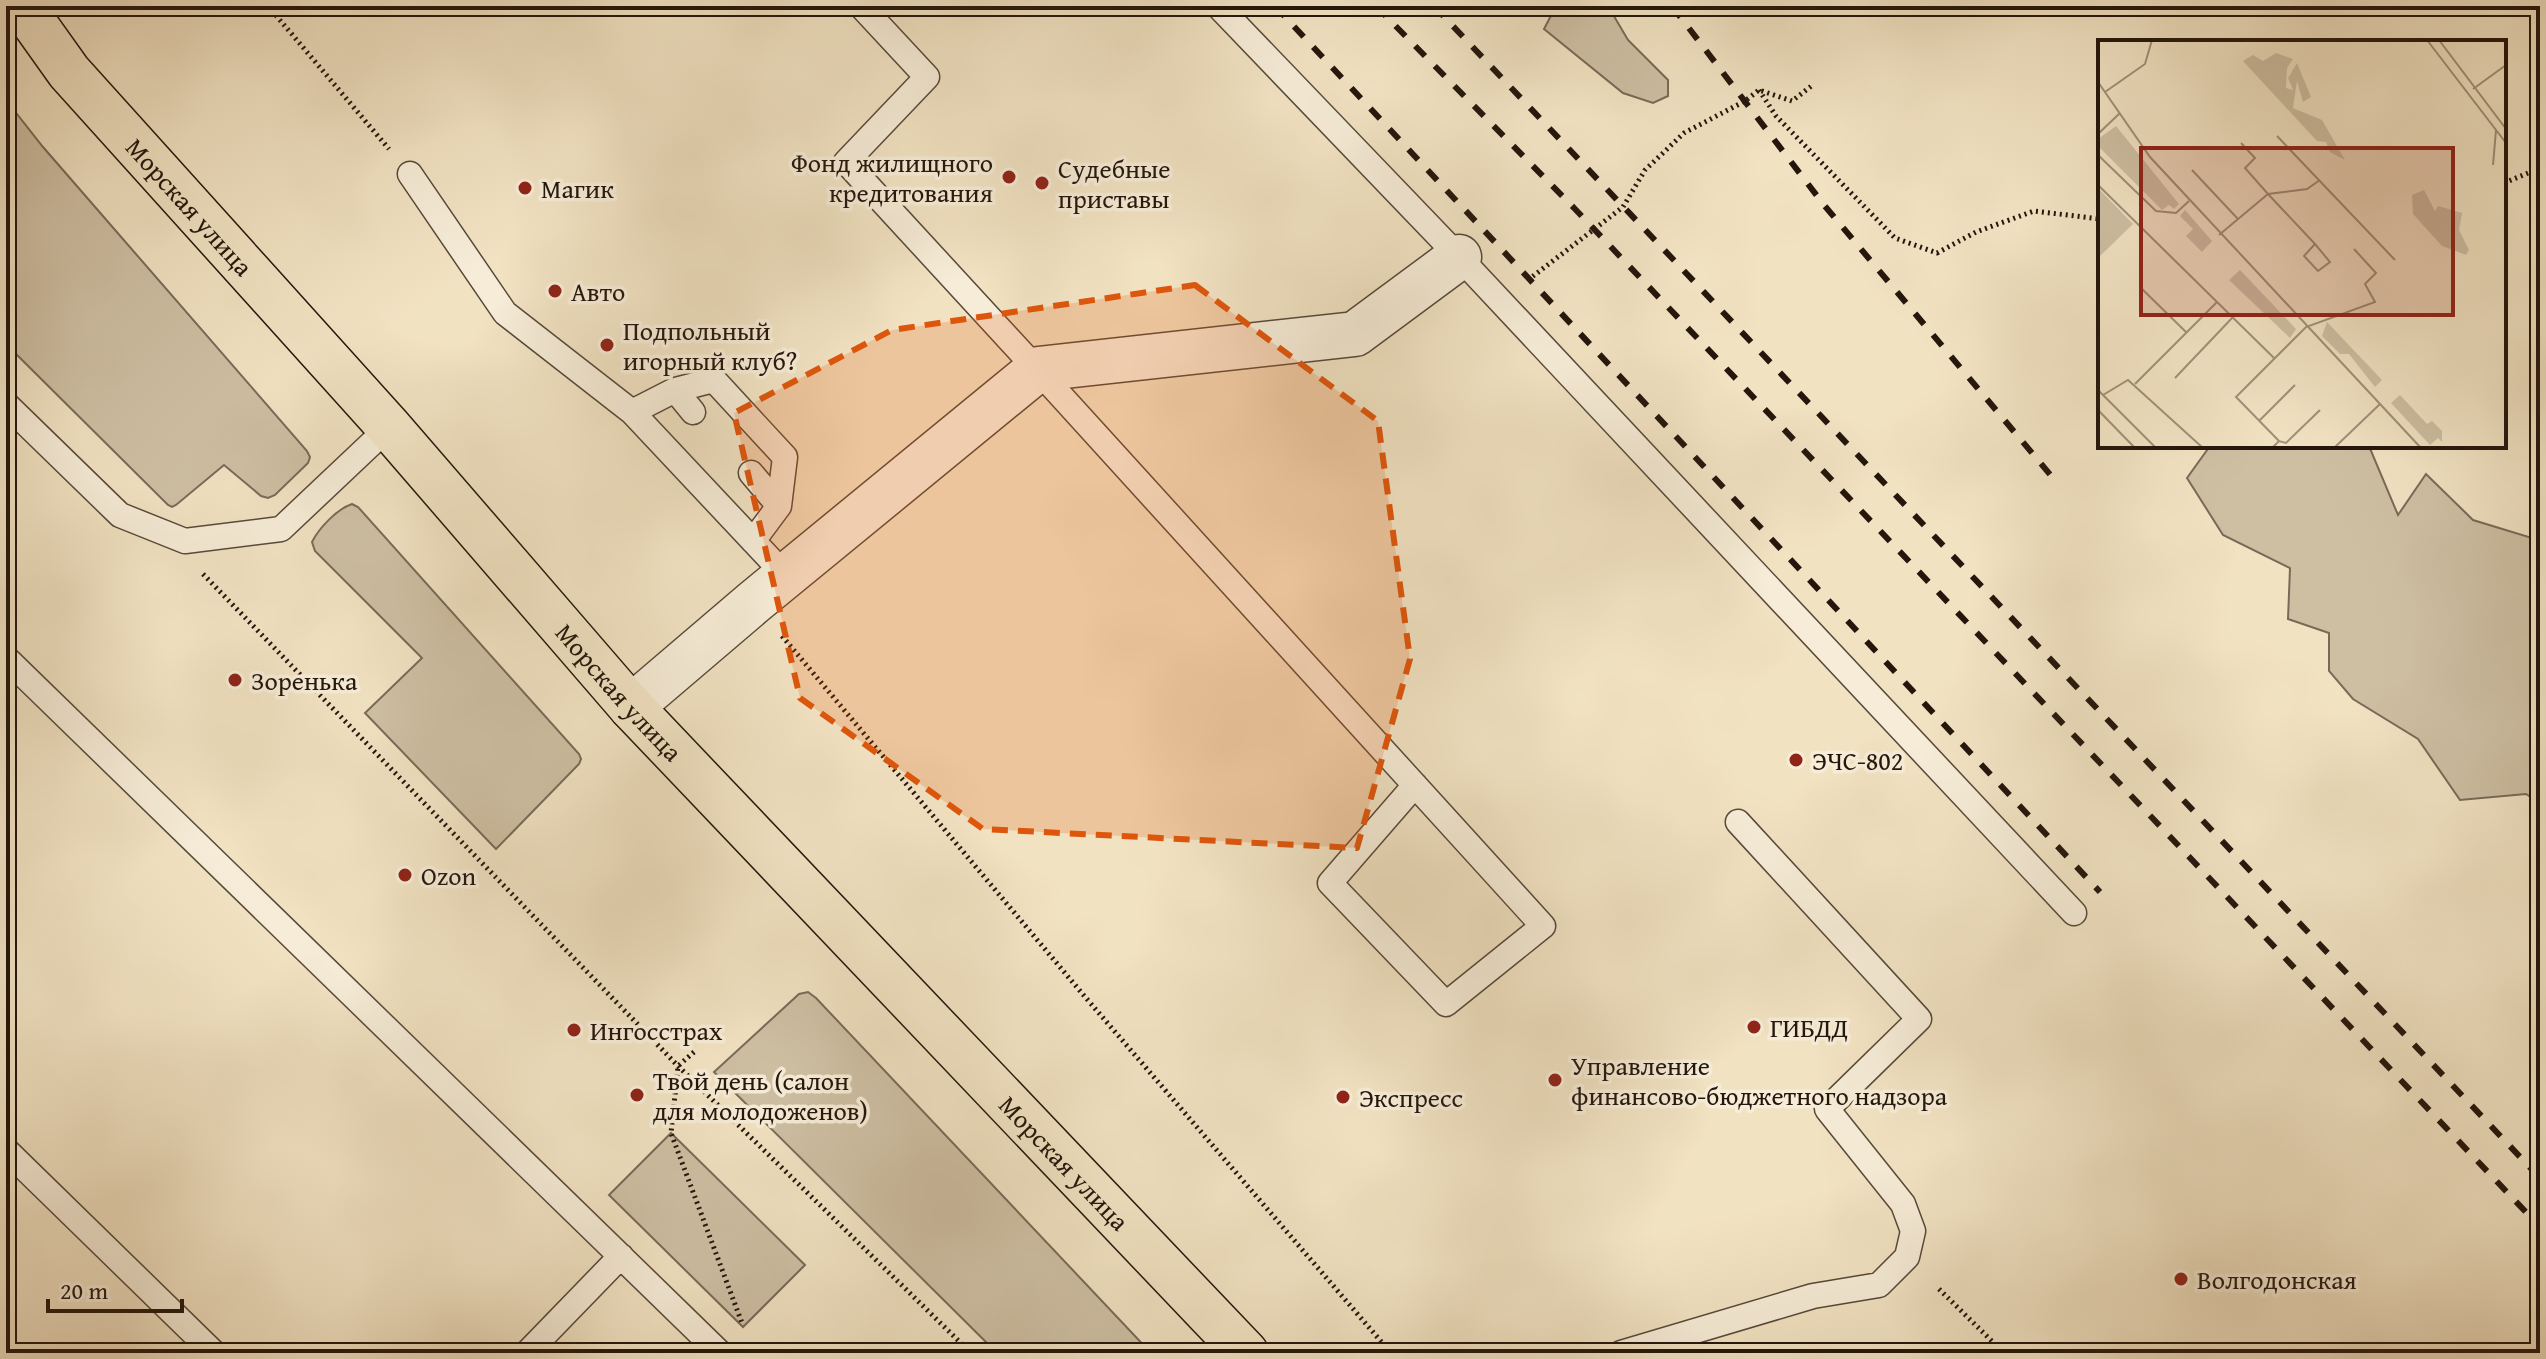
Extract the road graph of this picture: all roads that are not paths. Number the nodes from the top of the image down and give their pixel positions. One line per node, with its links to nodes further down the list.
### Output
1 (22, 6): 11 (main road, Морская улица)
2 (861, 6): 6 (lane)
3 (1218, 6): 5 (lane)
4 (410, 174): 9 (lane)
5 (1459, 257): 6 (street); 20 (lane)
6 (1038, 369): 15 (street); 18 (lane)
7 (675, 390): 9 (lane); 10 (lane); 13 (lane)
8 (6, 404): 11 (lane)
9 (632, 412): 14 (lane)
10 (693, 412)
11 (389, 427): 17 (main road, Морская улица)
12 (751, 473): 13 (lane)
13 (779, 506): 14 (lane)
14 (753, 541): 15 (lane)
15 (770, 589): 17 (street)
16 (6, 658): 22 (lane)
17 (631, 707): 26 (main road, Морская улица)
18 (1415, 785): 18 (lane)
19 (1738, 822): 27 (lane)
20 (2074, 913)
21 (6, 1150): 23 (lane)
22 (621, 1256): 24 (lane); 25 (lane)
23 (214, 1353)
24 (527, 1353)
25 (720, 1353)
26 (1246, 1353)
27 (1621, 1353)

